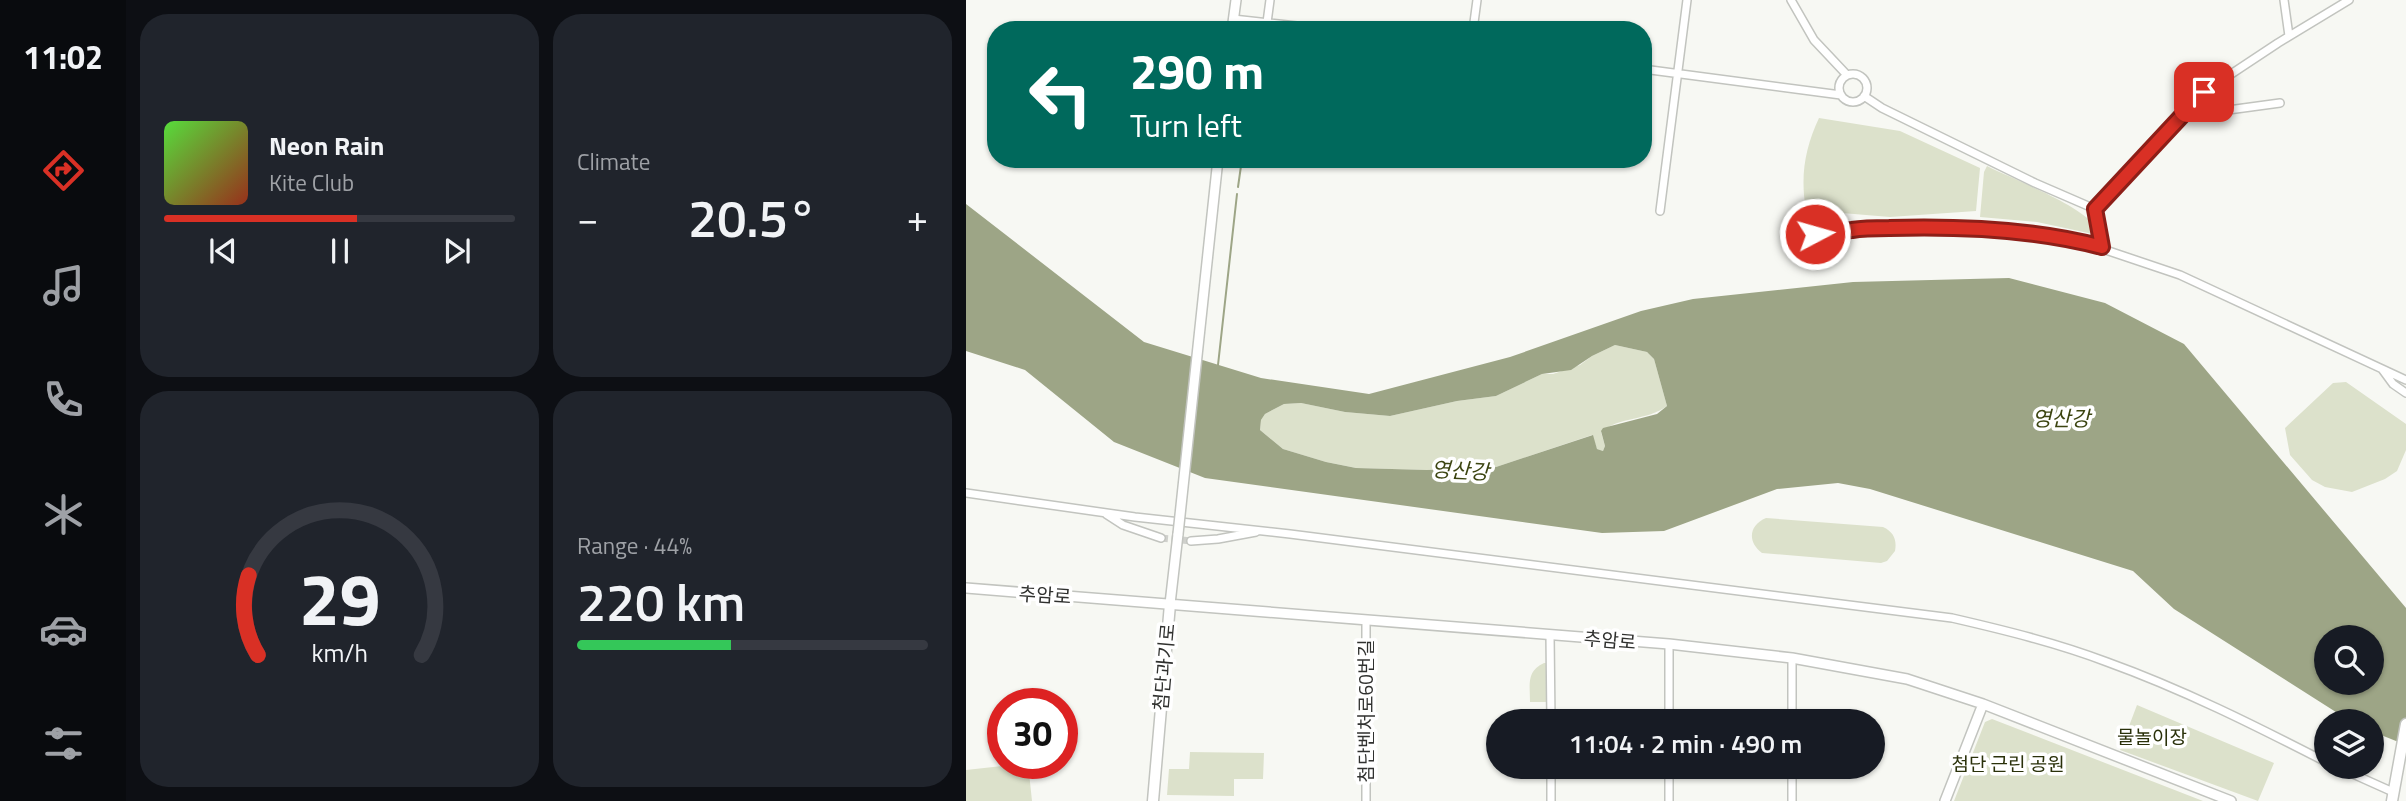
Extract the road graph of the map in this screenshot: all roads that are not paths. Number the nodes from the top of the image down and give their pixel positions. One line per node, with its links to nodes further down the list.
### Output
1 (1236, 0): 8 (street)
2 (1270, 0): 10 (street)
3 (1477, 0): 11 (street)
4 (1687, 0): 14 (street)
5 (1791, 0): 15 (street)
6 (2284, 0): 12 (street)
7 (2349, 0): 12 (street)
8 (1233, 19): 9 (street)
9 (1243, 21)
10 (1268, 21)
11 (1474, 21)
12 (2289, 36): 19 (street)
13 (1652, 70): 14 (street)
14 (1677, 73): 16 (street); 22 (street)
15 (1847, 75): 16 (street); 17 (street)
16 (1841, 95): 17 (street)
17 (1864, 96): 21 (street)
18 (2280, 103): 19 (street)
19 (2188, 108): 21 (street)
20 (1216, 168): 34 (street, 첨단과기로, bridge)
21 (2095, 209): 24 (street)
22 (1660, 211)
23 (1815, 234): 24 (street)
24 (2102, 247): 25 (street)
25 (2380, 367): 26 (street); 27 (street)
26 (2406, 380)
27 (2406, 393)
28 (966, 493): 29 (street)
29 (1102, 512): 30 (street); 31 (street)
30 (1274, 532): 32 (street); 44 (street)
31 (1161, 538)
32 (1191, 541)
33 (966, 588): 34 (street, 추암로)
34 (1170, 604): 35 (street, 추암로); 50 (main road, 첨단과기로)
35 (1366, 621): 36 (street, 추암로); 51 (street, 첨단벤처로60번길)
36 (1550, 635): 37 (street, 추암로); 40 (street)
37 (1669, 644): 38 (street, 추암로); 41 (street)
38 (1792, 659): 39 (street, 추암로); 42 (street)
39 (1983, 704): 55 (street); 56 (street, 추암로)
40 (1551, 709)
41 (1669, 709)
42 (1792, 709)
43 (2406, 724): 49 (main road)
44 (2314, 756)
45 (1551, 779): 52 (street)
46 (1669, 779): 53 (street)
47 (1792, 779): 54 (street)
48 (2363, 779): 49 (street)
49 (2393, 793)
50 (1153, 801)
51 (1366, 801)
52 (1551, 801)
53 (1669, 801)
54 (1792, 801)
55 (1945, 801)
56 (2231, 801)

